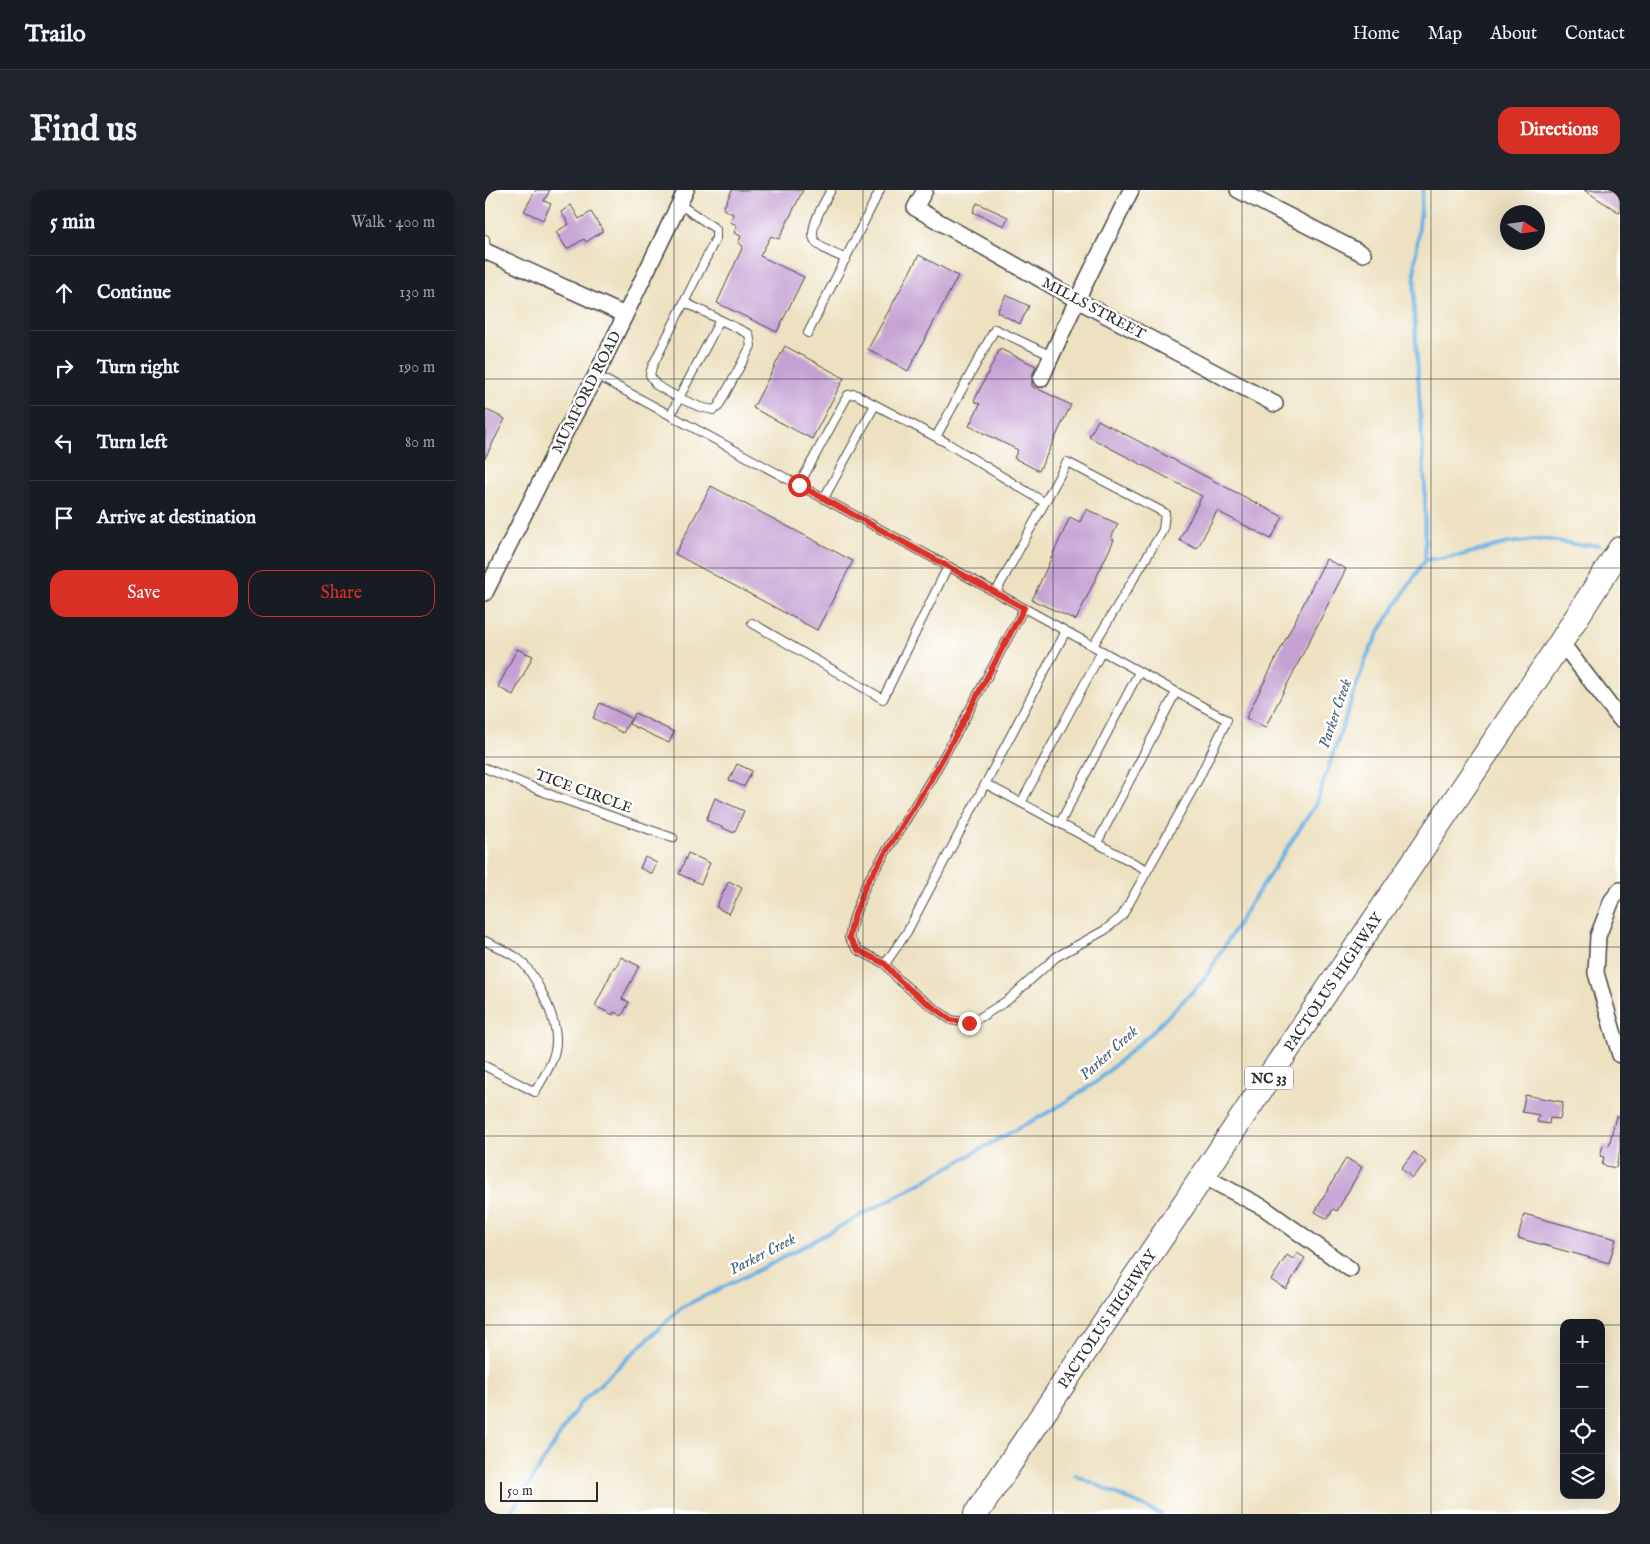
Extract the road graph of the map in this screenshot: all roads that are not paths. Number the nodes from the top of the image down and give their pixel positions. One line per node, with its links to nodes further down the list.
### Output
1 (686, 190): 7 (street, MUMFORD ROAD)
2 (831, 190): 10 (lane)
3 (880, 190): 10 (lane)
4 (925, 190): 11 (street, MILLS STREET)
5 (1131, 190): 11 (street)
6 (1238, 190): 9 (street)
7 (679, 204): 12 (lane); 13 (street, MUMFORD ROAD)
8 (485, 247): 13 (street)
9 (1363, 254)
10 (846, 258): 15 (lane)
11 (1077, 300): 16 (street); 20 (street, MILLS STREET)
12 (684, 302): 14 (lane); 19 (lane)
13 (625, 315): 17 (street, MUMFORD ROAD)
14 (720, 320): 19 (lane); 19 (lane)
15 (808, 334)
16 (1051, 356): 18 (street); 23 (lane)
17 (595, 374): 22 (lane); 30 (street, MUMFORD ROAD)
18 (1041, 379)
19 (679, 398): 22 (lane)
20 (1275, 404)
21 (875, 405): 23 (lane); 24 (lane); 25 (lane)
22 (671, 416): 24 (lane)
23 (936, 437): 26 (lane)
24 (799, 485): 25 (lane)
25 (824, 498): 28 (lane)
26 (1045, 502): 29 (lane); 35 (lane)
27 (1620, 548): 34 (main road, PACTOLUS HIGHWAY / NC 33)
28 (948, 566): 29 (lane); 32 (lane)
29 (996, 592): 31 (lane)
30 (485, 593)
31 (1024, 608): 33 (lane); 49 (lane)
32 (752, 623)
33 (1065, 631): 35 (lane); 41 (lane)
34 (1561, 642): 39 (street); 52 (main road, PACTOLUS HIGHWAY / NC 33)
35 (1093, 646): 36 (lane)
36 (1102, 651): 37 (lane); 42 (lane)
37 (1139, 672): 38 (lane); 43 (lane)
38 (1176, 692): 45 (lane); 46 (lane)
39 (1620, 719)
40 (485, 768): 44 (lane, TICE CIRCLE)
41 (986, 784): 42 (lane); 49 (lane)
42 (1021, 803): 43 (lane)
43 (1060, 823): 45 (lane)
44 (673, 838)
45 (1097, 843): 46 (lane)
46 (1147, 870): 49 (lane)
47 (1620, 890): 50 (street)
48 (485, 941): 51 (lane)
49 (885, 964)
50 (1620, 1055)
51 (485, 1066)
52 (1203, 1176): 53 (street); 54 (main road, PACTOLUS HIGHWAY / NC 33)
53 (1350, 1269)
54 (976, 1514)

